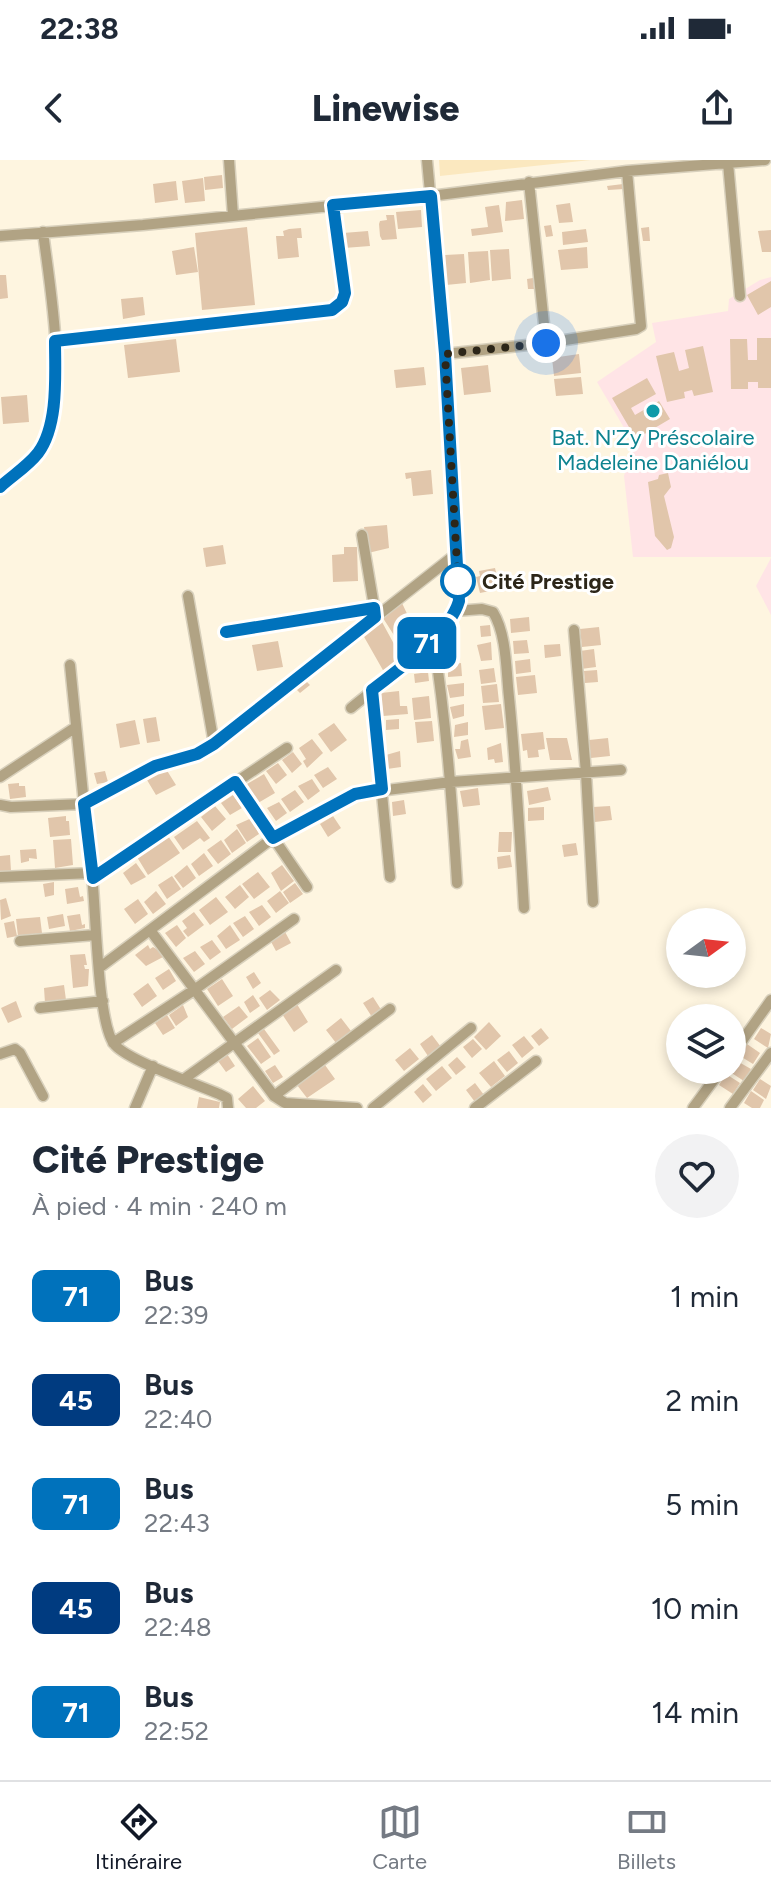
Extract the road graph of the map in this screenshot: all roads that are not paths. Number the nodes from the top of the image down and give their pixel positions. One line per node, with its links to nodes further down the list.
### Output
1 (229, 160): 9 (street)
2 (427, 160): 7 (street)
3 (765, 160): 4 (street)
4 (728, 162): 5 (street); 12 (street)
5 (627, 171): 6 (street); 14 (street)
6 (529, 182): 7 (street); 14 (street)
7 (431, 196): 8 (street); 15 (street)
8 (333, 205): 9 (street); 13 (street)
9 (233, 216): 10 (street)
10 (43, 232): 11 (street); 13 (street)
11 (0, 236)
12 (740, 296)
13 (55, 341): 16 (street)
14 (546, 343): 15 (street)
15 (445, 354): 18 (street)
16 (0, 487)
17 (362, 535): 21 (street)
18 (456, 554): 20 (street); 21 (street)
19 (188, 596): 29 (street)
20 (456, 611): 24 (street); 34 (street)
21 (375, 613): 23 (street); 29 (street)
22 (574, 630): 32 (street)
23 (226, 632)
24 (433, 637): 26 (street); 36 (street)
25 (70, 665): 28 (street)
26 (372, 690): 27 (street); 37 (street)
27 (351, 708)
28 (76, 727): 33 (street); 38 (street)
29 (214, 744): 38 (street)
30 (287, 748): 35 (street)
31 (621, 770): 32 (street)
32 (586, 773): 34 (street); 46 (street)
33 (0, 777)
34 (517, 777): 36 (street); 47 (street)
35 (235, 782): 40 (street); 41 (street)
36 (451, 782): 37 (street); 44 (street)
37 (382, 789): 40 (street); 43 (street)
38 (84, 804): 39 (street); 41 (street)
39 (0, 805)
40 (273, 838): 45 (street); 49 (street)
41 (92, 876): 42 (street); 50 (street)
42 (0, 877)
43 (390, 877)
44 (457, 883)
45 (307, 887)
46 (593, 902)
47 (524, 908)
48 (294, 919): 54 (street)
49 (150, 930): 52 (street); 54 (street)
50 (95, 935): 51 (street); 52 (street)
51 (20, 941)
52 (99, 968): 55 (street)
53 (336, 970): 62 (street)
54 (194, 990): 61 (street); 62 (street)
55 (103, 1001): 57 (street); 61 (street)
56 (771, 1001): 60 (street)
57 (40, 1008)
58 (390, 1009): 70 (street)
59 (471, 1028): 74 (street)
60 (746, 1036)
61 (113, 1043): 66 (street)
62 (233, 1043): 67 (street); 70 (street)
63 (771, 1053): 77 (street)
64 (0, 1054): 69 (street)
65 (536, 1061): 75 (street)
66 (153, 1066): 67 (street); 71 (street)
67 (184, 1079): 72 (street)
68 (711, 1084): 76 (street)
69 (43, 1096)
70 (274, 1096): 73 (street)
71 (135, 1108)
72 (228, 1108)
73 (357, 1108)
74 (373, 1108)
75 (475, 1108)
76 (693, 1108)
77 (730, 1108)

